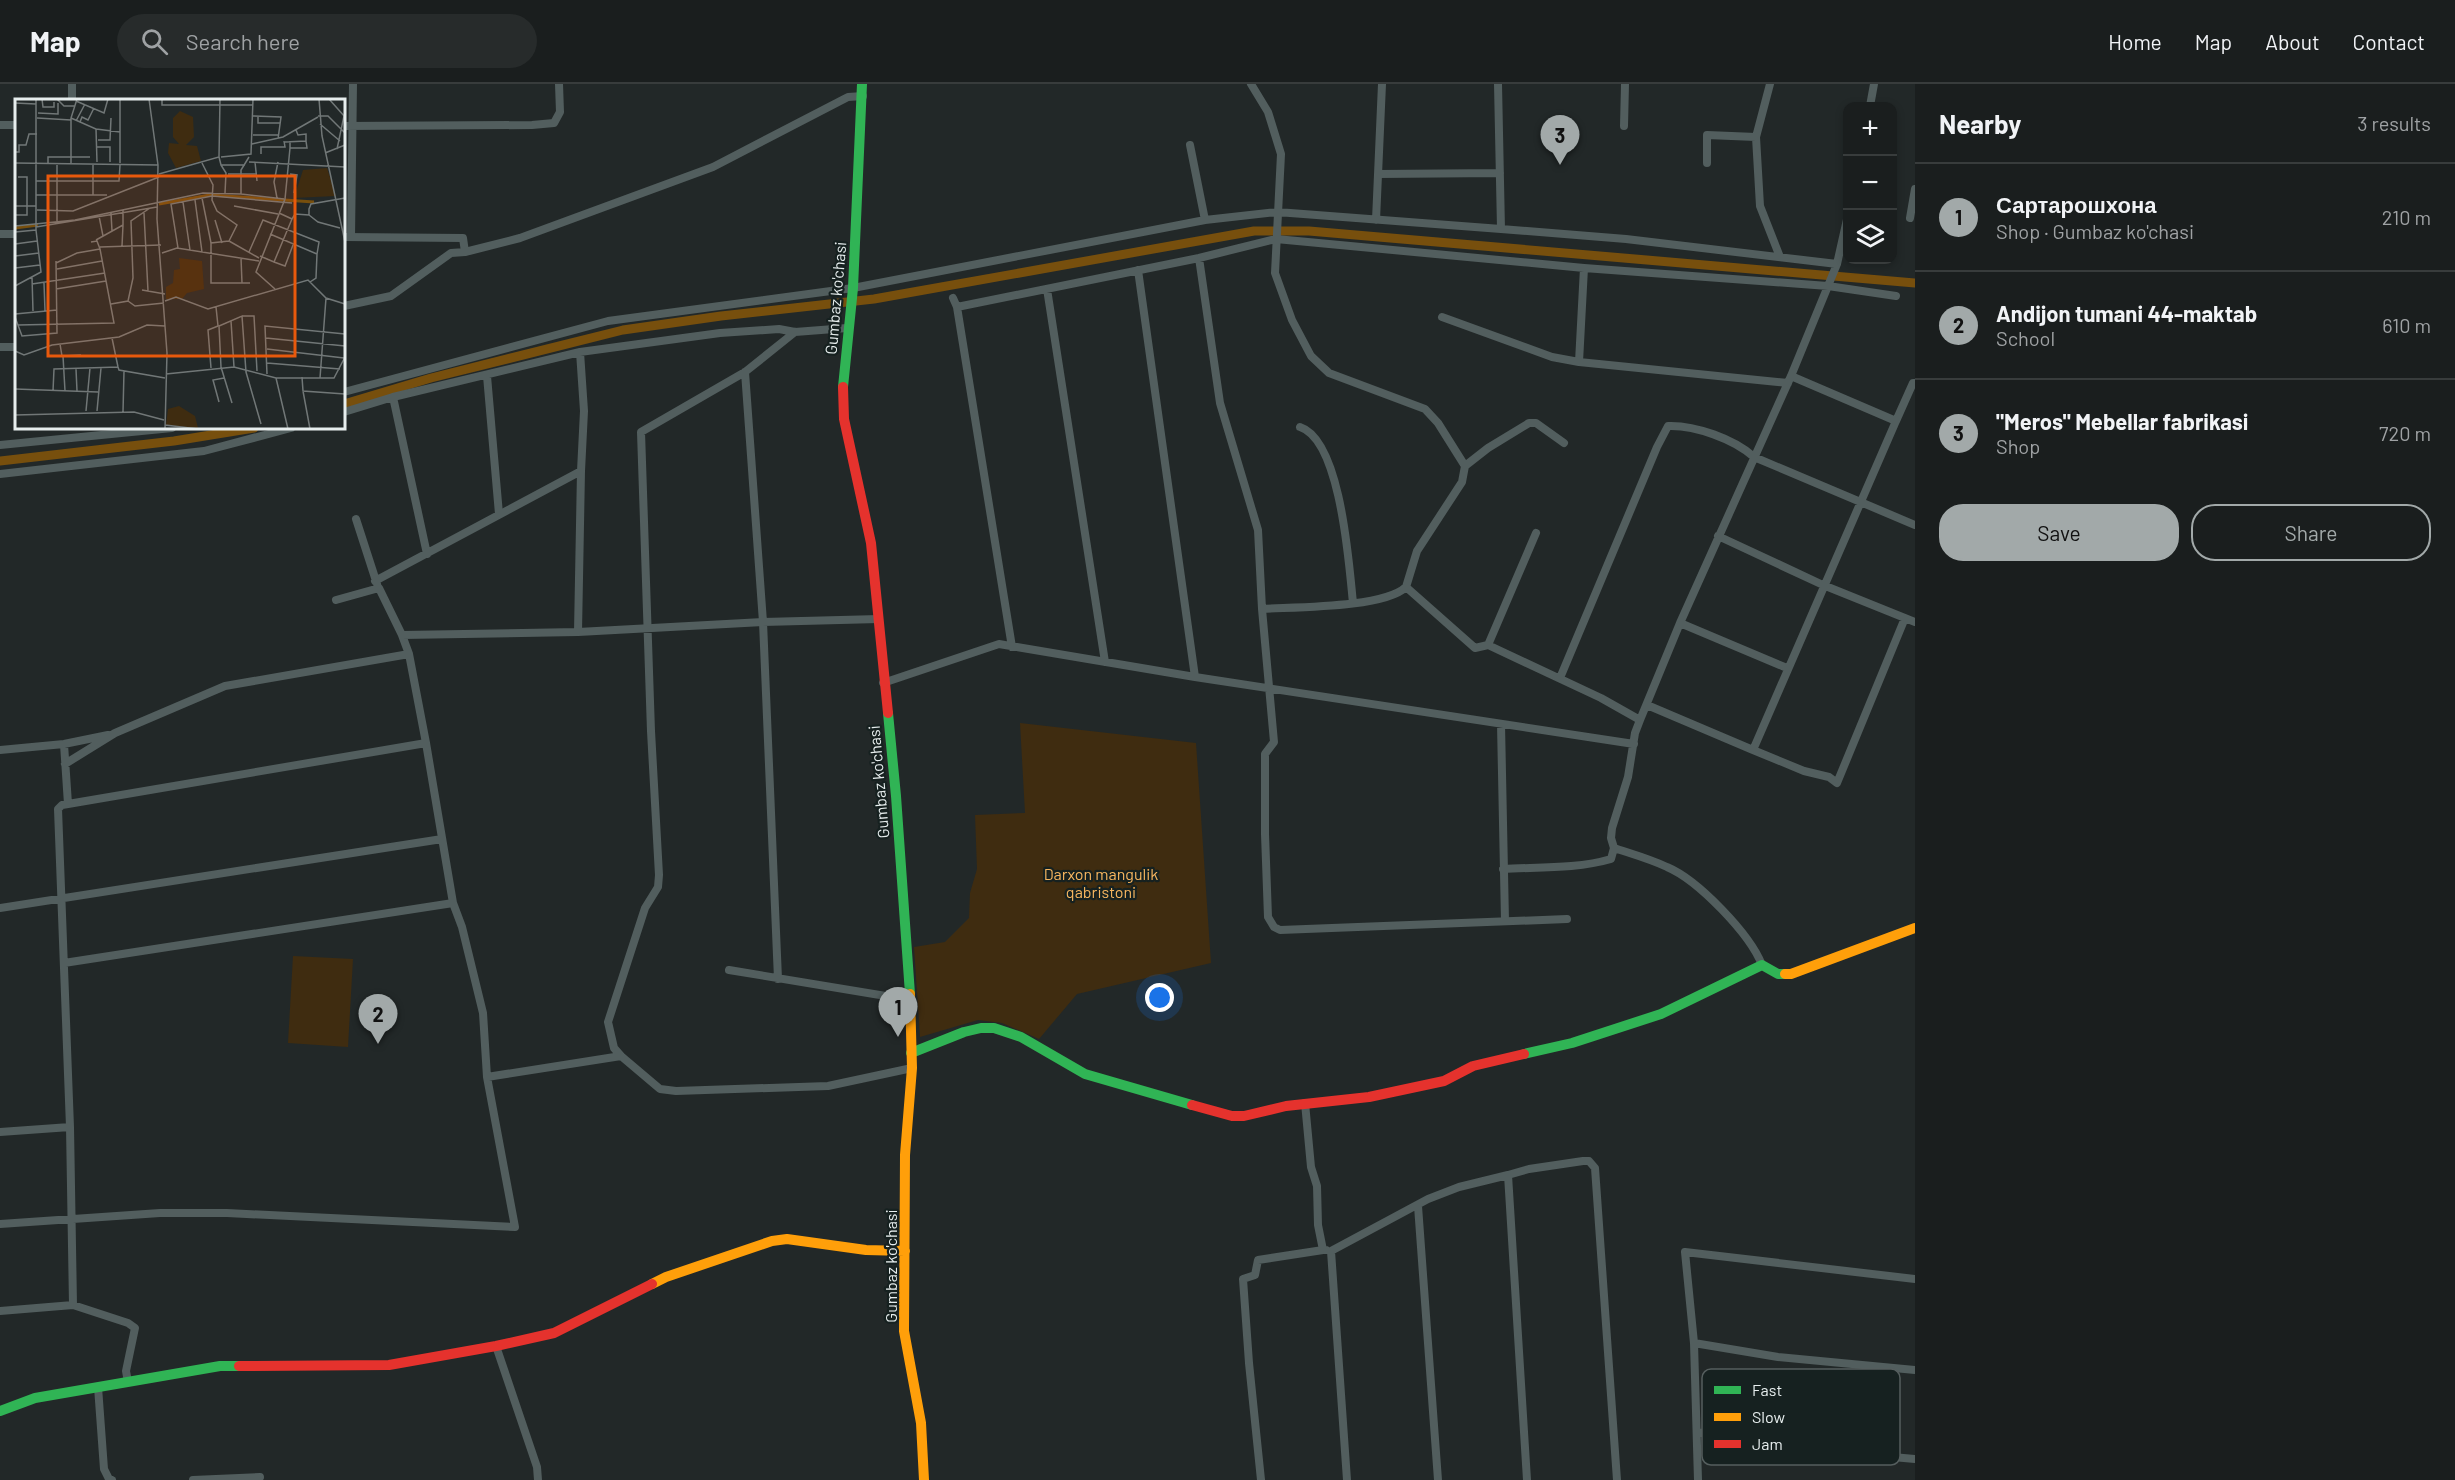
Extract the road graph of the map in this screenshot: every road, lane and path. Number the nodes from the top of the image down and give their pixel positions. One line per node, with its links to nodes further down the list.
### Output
1 (353, 84): 13 (street)
2 (559, 84): 13 (street)
3 (862, 84): 10 (street, Gumbaz ko'chasi)
4 (1251, 84): 21 (street)
5 (1382, 84): 19 (street)
6 (1498, 84): 18 (street)
7 (1625, 84): 14 (street)
8 (1770, 84): 15 (street)
9 (1874, 84): 11 (street)
10 (863, 96): 29 (street); 36 (street, Gumbaz ko'chasi)
11 (1871, 102)
12 (345, 126): 13 (street)
13 (353, 126): 27 (street)
14 (1624, 126)
15 (1756, 137): 17 (street); 30 (street)
16 (1190, 145): 23 (street)
17 (1707, 164)
18 (1500, 173): 19 (street); 25 (street)
19 (1378, 174): 24 (street)
20 (1915, 189): 22 (street)
21 (1277, 215): 23 (street); 24 (street); 26 (street)
22 (1910, 218)
23 (1205, 220): 36 (street)
24 (1376, 220): 25 (street)
25 (1501, 229): 30 (street)
26 (1276, 236): 31 (street); 33 (street); 63 (street)
27 (347, 237): 29 (street)
28 (1843, 240): 32 (street)
29 (465, 252): 40 (street)
30 (1780, 257): 32 (street)
31 (1199, 258): 34 (street); 78 (street)
32 (1838, 264): 35 (street)
33 (1584, 268): 35 (street); 46 (street)
34 (1138, 270): 37 (street); 92 (street)
35 (1828, 286): 38 (street); 49 (street)
36 (853, 288): 43 (street, Gumbaz ko'chasi); 51 (street)
37 (1047, 289): 41 (street); 90 (street)
38 (1896, 296)
39 (953, 298): 41 (street)
40 (345, 306)
41 (957, 307): 88 (street)
42 (1442, 317): 46 (street)
43 (848, 328): 44 (street); 80 (street, Gumbaz ko'chasi)
44 (795, 332): 45 (street); 47 (street)
45 (580, 352): 48 (street); 64 (street)
46 (1579, 362): 49 (street)
47 (745, 372): 81 (street); 84 (street)
48 (487, 376): 52 (street); 67 (street)
49 (1789, 380): 54 (street); 62 (street)
50 (1915, 383): 54 (street)
51 (345, 392)
52 (393, 397): 53 (street); 72 (street)
53 (345, 412)
54 (1896, 421): 66 (street)
55 (1300, 427): 77 (street)
56 (75, 429): 59 (street)
57 (161, 429): 59 (street)
58 (287, 429): 65 (street)
59 (75, 437): 61 (street)
60 (1564, 443): 63 (street)
61 (0, 445)
62 (1754, 457): 66 (street); 71 (street); 93 (street)
63 (1465, 466): 75 (street)
64 (581, 471): 67 (street); 85 (street)
65 (0, 474)
66 (1860, 503): 69 (street); 74 (street)
67 (499, 514): 72 (street)
68 (356, 519): 73 (street)
69 (1915, 525)
70 (1536, 533): 87 (street)
71 (1718, 536): 74 (street); 82 (street)
72 (427, 554): 73 (street)
73 (377, 584): 76 (street); 86 (street)
74 (1823, 585): 79 (street); 91 (street)
75 (1406, 587): 77 (street); 87 (street)
76 (336, 600)
77 (1353, 603): 78 (street)
78 (1262, 609): 95 (street)
79 (1905, 618): 83 (street); 104 (street)
80 (879, 619): 81 (street); 94 (street, Gumbaz ko'chasi)
81 (764, 622): 84 (street); 119 (street)
82 (1680, 622): 91 (street); 96 (street)
83 (1915, 622)
84 (647, 627): 85 (street); 122 (street)
85 (578, 632): 86 (street)
86 (402, 636): 89 (street)
87 (1488, 645): 93 (street)
88 (1012, 646): 90 (street); 94 (street)
89 (409, 654): 99 (street); 100 (street)
90 (1105, 662): 92 (street)
91 (1786, 668): 104 (street)
92 (1195, 677): 95 (street)
93 (1560, 678): 97 (street)
94 (883, 683): 120 (street, Gumbaz ko'chasi)
95 (1268, 688): 98 (street); 114 (street)
96 (1647, 705): 97 (street); 104 (street)
97 (1640, 720): 102 (street)
98 (1501, 724): 102 (street); 109 (street)
99 (116, 733): 101 (street); 105 (street)
100 (426, 743): 106 (street); 107 (street)
101 (64, 744): 103 (street); 105 (street)
102 (1634, 744): 108 (street)
103 (0, 750)
104 (1753, 750)
105 (64, 764): 106 (street)
106 (68, 804): 110 (street)
107 (442, 839): 110 (street); 111 (street)
108 (1614, 848): 109 (street); 117 (street)
109 (1503, 869): 114 (street)
110 (62, 897): 112 (street); 116 (street)
111 (453, 903): 116 (street); 124 (street)
112 (0, 908)
113 (1567, 920): 114 (street)
114 (1505, 921)
115 (1915, 928): 117 (street)
116 (64, 963): 126 (street)
117 (1762, 965): 125 (street)
118 (729, 970): 119 (street)
119 (778, 979): 120 (street)
120 (910, 1000): 121 (street, Gumbaz ko'chasi)
121 (911, 1053): 123 (street, Gumbaz ko'chasi); 125 (street)
122 (621, 1056): 123 (street); 124 (street)
123 (912, 1068): 132 (street, Gumbaz ko'chasi)
124 (487, 1077): 130 (street)
125 (1305, 1103): 133 (street)
126 (70, 1126): 127 (street); 130 (street)
127 (0, 1132)
128 (1508, 1175): 129 (street); 155 (street); 156 (street)
129 (1418, 1206): 133 (street); 154 (street)
130 (72, 1219): 131 (street); 135 (street)
131 (0, 1224)
132 (905, 1251): 138 (street); 151 (street, Gumbaz ko'chasi)
133 (1327, 1251): 152 (street); 153 (street)
134 (1915, 1278): 137 (street)
135 (73, 1305): 136 (street); 140 (street)
136 (0, 1311)
137 (1694, 1343): 139 (street); 143 (street)
138 (496, 1346): 140 (street); 150 (street)
139 (1915, 1370)
140 (128, 1382): 141 (street)
141 (98, 1387): 142 (street); 148 (street)
142 (0, 1411)
143 (1697, 1431): 144 (street); 157 (street)
144 (1702, 1432)
145 (1900, 1458): 146 (street)
146 (1915, 1459)
147 (260, 1477): 149 (street)
148 (112, 1480)
149 (193, 1480)
150 (538, 1480)
151 (924, 1480)
152 (1261, 1480)
153 (1347, 1480)
154 (1438, 1480)
155 (1527, 1480)
156 (1617, 1480)
157 (1698, 1480)

